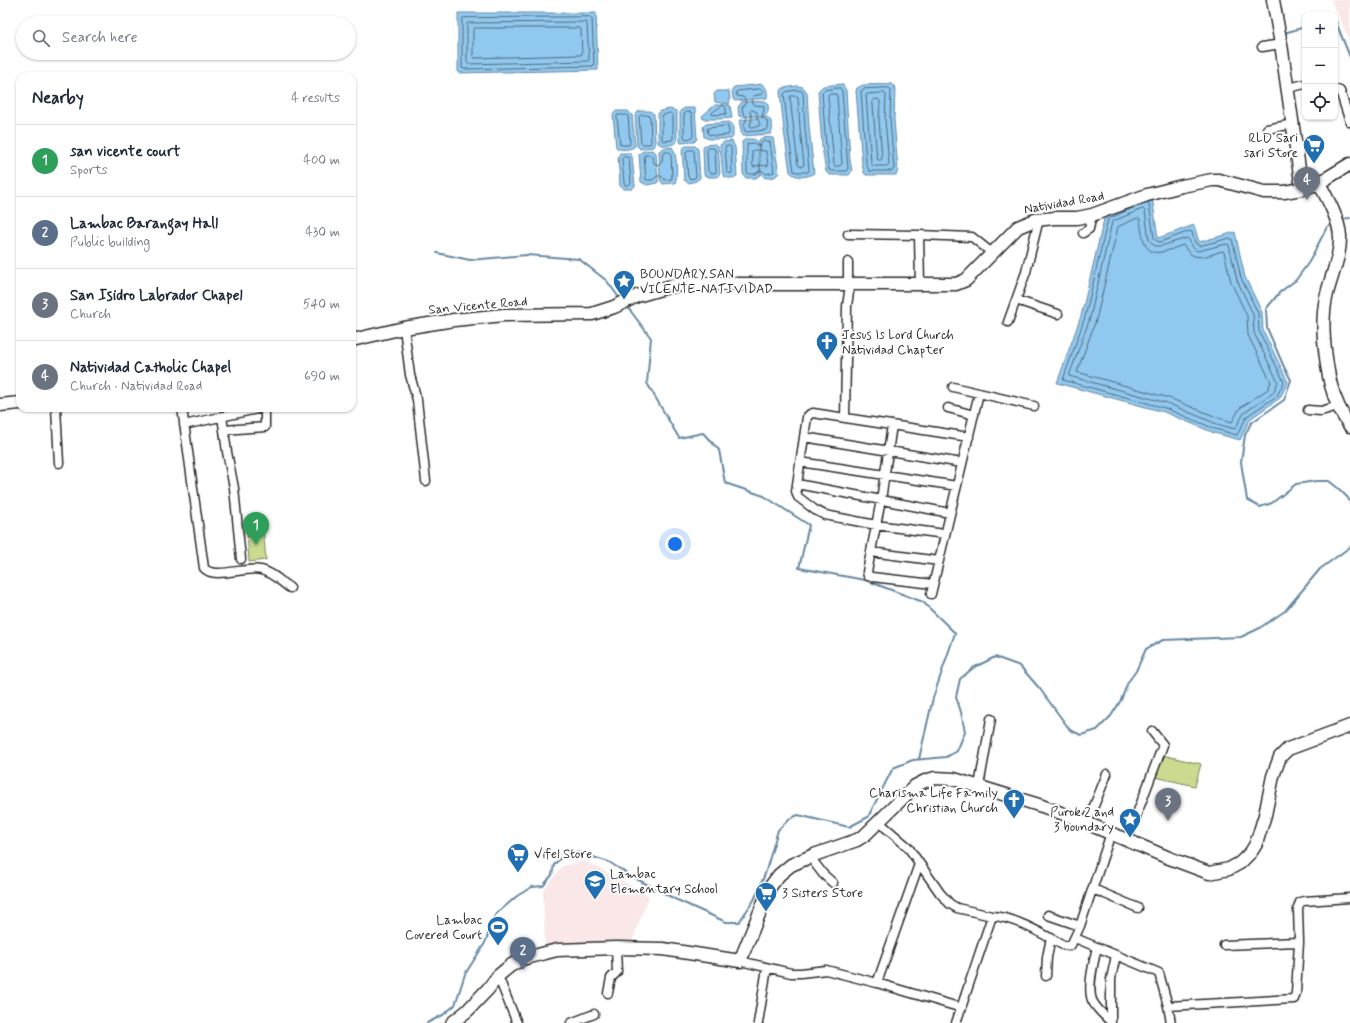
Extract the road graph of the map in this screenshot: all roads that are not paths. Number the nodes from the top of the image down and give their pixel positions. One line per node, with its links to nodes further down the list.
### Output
1 (1273, 0): 2 (street)
2 (1281, 44): 3 (street); 5 (street)
3 (1262, 47)
4 (1302, 85): 5 (street)
5 (1288, 88): 8 (street)
6 (1338, 90): 7 (street)
7 (1350, 122)
8 (1293, 124): 9 (street); 12 (street)
9 (1267, 129)
10 (1350, 164): 11 (street, Natividad Road)
11 (1319, 183): 12 (street, Natividad Road); 33 (street)
12 (1302, 189): 13 (street, Natividad Road)
13 (1092, 215): 14 (street, Natividad Road); 15 (street)
14 (1039, 219): 18 (street, Natividad Road); 23 (street)
15 (1083, 233)
16 (848, 234): 17 (street)
17 (919, 235): 18 (street); 21 (street)
18 (992, 253): 21 (street, Natividad Road)
19 (848, 262): 20 (street)
20 (849, 285): 21 (street, Natividad Road); 22 (street, Natividad Road); 42 (street)
21 (920, 285)
22 (630, 300): 26 (street, San Vicente Road)
23 (1016, 300): 24 (street); 25 (street)
24 (1058, 314)
25 (1008, 322)
26 (404, 328): 27 (street, San Vicente Road); 54 (street)
27 (356, 339)
28 (952, 387): 29 (street)
29 (979, 393): 32 (street); 40 (street)
30 (16, 403): 31 (street)
31 (0, 405)
32 (1034, 406)
33 (1338, 406): 35 (street); 43 (street)
34 (948, 408): 40 (street)
35 (1308, 410)
36 (56, 412): 51 (street)
37 (182, 412): 44 (street)
38 (242, 412): 41 (street)
39 (263, 412): 46 (street)
40 (974, 415): 48 (street)
41 (222, 416): 44 (street); 46 (street)
42 (845, 418): 45 (street); 47 (street)
43 (1348, 421)
44 (184, 425): 65 (street)
45 (892, 425): 48 (street); 49 (street)
46 (224, 430): 62 (street)
47 (804, 437): 49 (street); 50 (street)
48 (969, 437): 52 (street)
49 (888, 451): 52 (street); 53 (street)
50 (800, 462): 53 (street); 55 (street)
51 (60, 463)
52 (962, 463): 56 (street)
53 (885, 476): 56 (street); 57 (street)
54 (426, 481)
55 (797, 484): 57 (street); 59 (street)
56 (957, 486): 58 (street)
57 (881, 500): 58 (street); 59 (street)
58 (950, 513): 60 (street)
59 (876, 525): 60 (street); 61 (street)
60 (945, 534): 63 (street)
61 (871, 552): 63 (street); 64 (street)
62 (241, 559)
63 (939, 561): 64 (street)
64 (933, 584): 66 (street)
65 (290, 588)
66 (931, 594)
67 (991, 719): 71 (street)
68 (1350, 726): 75 (street)
69 (1152, 731): 75 (street)
70 (1106, 774): 73 (street)
71 (979, 786): 72 (street); 73 (street)
72 (879, 822): 76 (street); 77 (street)
73 (1087, 823): 74 (street)
74 (1111, 833): 75 (street); 79 (street)
75 (1127, 840)
76 (810, 857): 78 (street); 92 (street)
77 (919, 864): 83 (street); 96 (street)
78 (833, 883)
79 (1093, 889): 81 (street); 84 (street)
80 (1350, 898): 87 (street)
81 (1138, 908)
82 (1048, 915): 84 (street)
83 (992, 916): 85 (street); 99 (street)
84 (1080, 926): 86 (street)
85 (1050, 938): 86 (street); 95 (street)
86 (1075, 938): 89 (street)
87 (1299, 942): 88 (street); 98 (street)
88 (1224, 945)
89 (1097, 947): 91 (street); 101 (street)
90 (616, 948): 92 (street); 94 (street); 97 (street)
91 (1116, 955): 98 (street); 101 (street)
92 (740, 961): 93 (street)
93 (768, 968): 96 (street); 105 (street)
94 (498, 976): 102 (street); 103 (street)
95 (1046, 976)
96 (877, 983): 99 (street)
97 (608, 993)
98 (1168, 1006): 107 (street)
99 (962, 1008): 106 (street)
100 (594, 1014): 104 (street)
101 (1111, 1022)
102 (452, 1023)
103 (517, 1023)
104 (571, 1023)
105 (758, 1023)
106 (956, 1023)
107 (1171, 1023)

